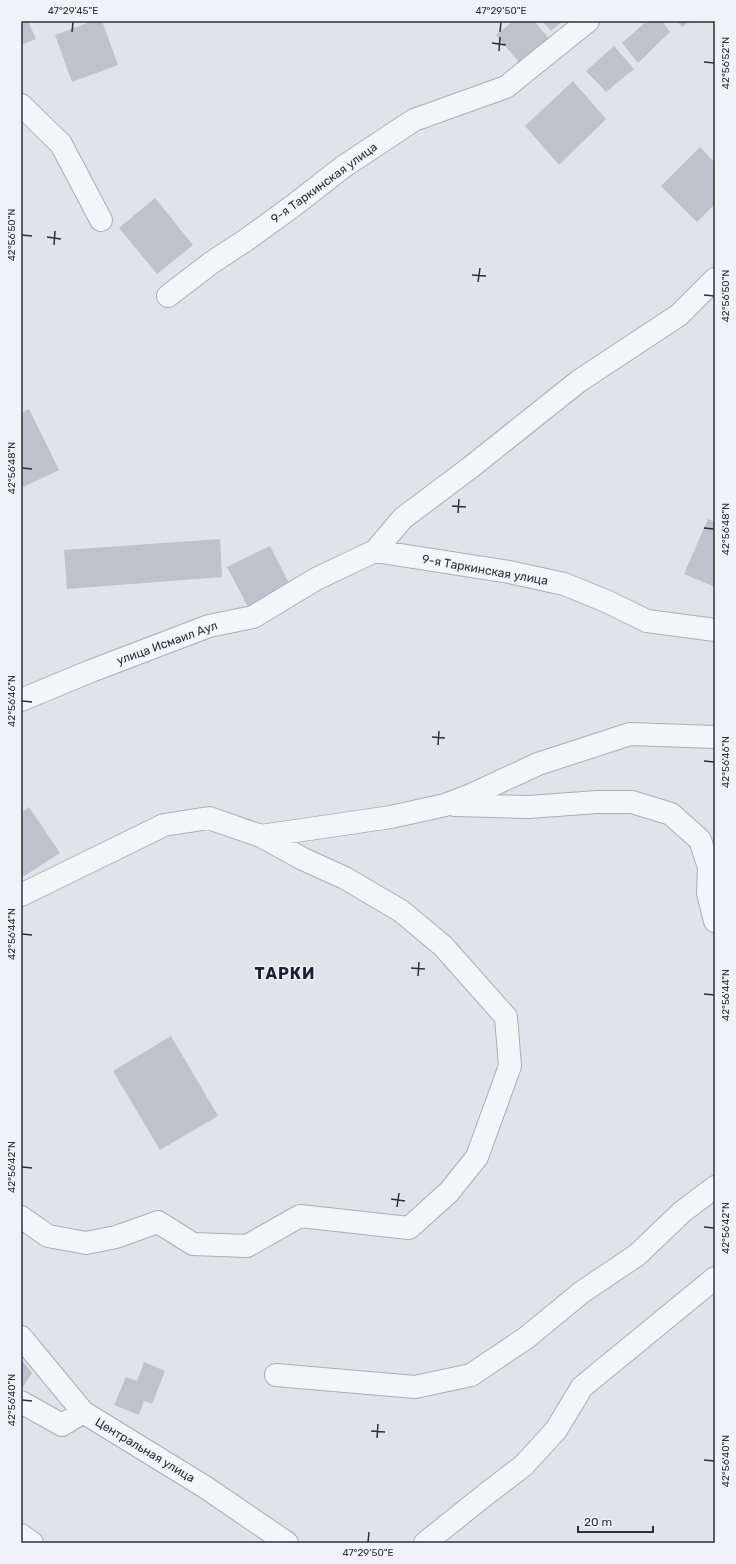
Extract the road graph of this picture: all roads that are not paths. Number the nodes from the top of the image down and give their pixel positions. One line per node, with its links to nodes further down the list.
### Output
1 (588, 21): 5 (street, 9-я Таркинская улица)
2 (21, 105): 3 (street)
3 (101, 220)
4 (715, 279): 6 (street)
5 (168, 296)
6 (375, 551): 7 (street, 9-я Таркинская улица); 8 (street, улица Исмаил Аул)
7 (715, 630)
8 (21, 700)
9 (715, 737): 10 (street)
10 (445, 805): 11 (street); 13 (street)
11 (261, 836): 12 (street); 15 (street)
12 (21, 895)
13 (715, 921)
14 (715, 1187): 18 (street)
15 (21, 1217)
16 (715, 1278): 24 (street)
17 (21, 1337): 20 (street, Центральная улица)
18 (276, 1375)
19 (21, 1402): 20 (street)
20 (83, 1412): 23 (street, Центральная улица)
21 (21, 1535): 22 (street)
22 (32, 1543)
23 (287, 1543)
24 (425, 1543)

